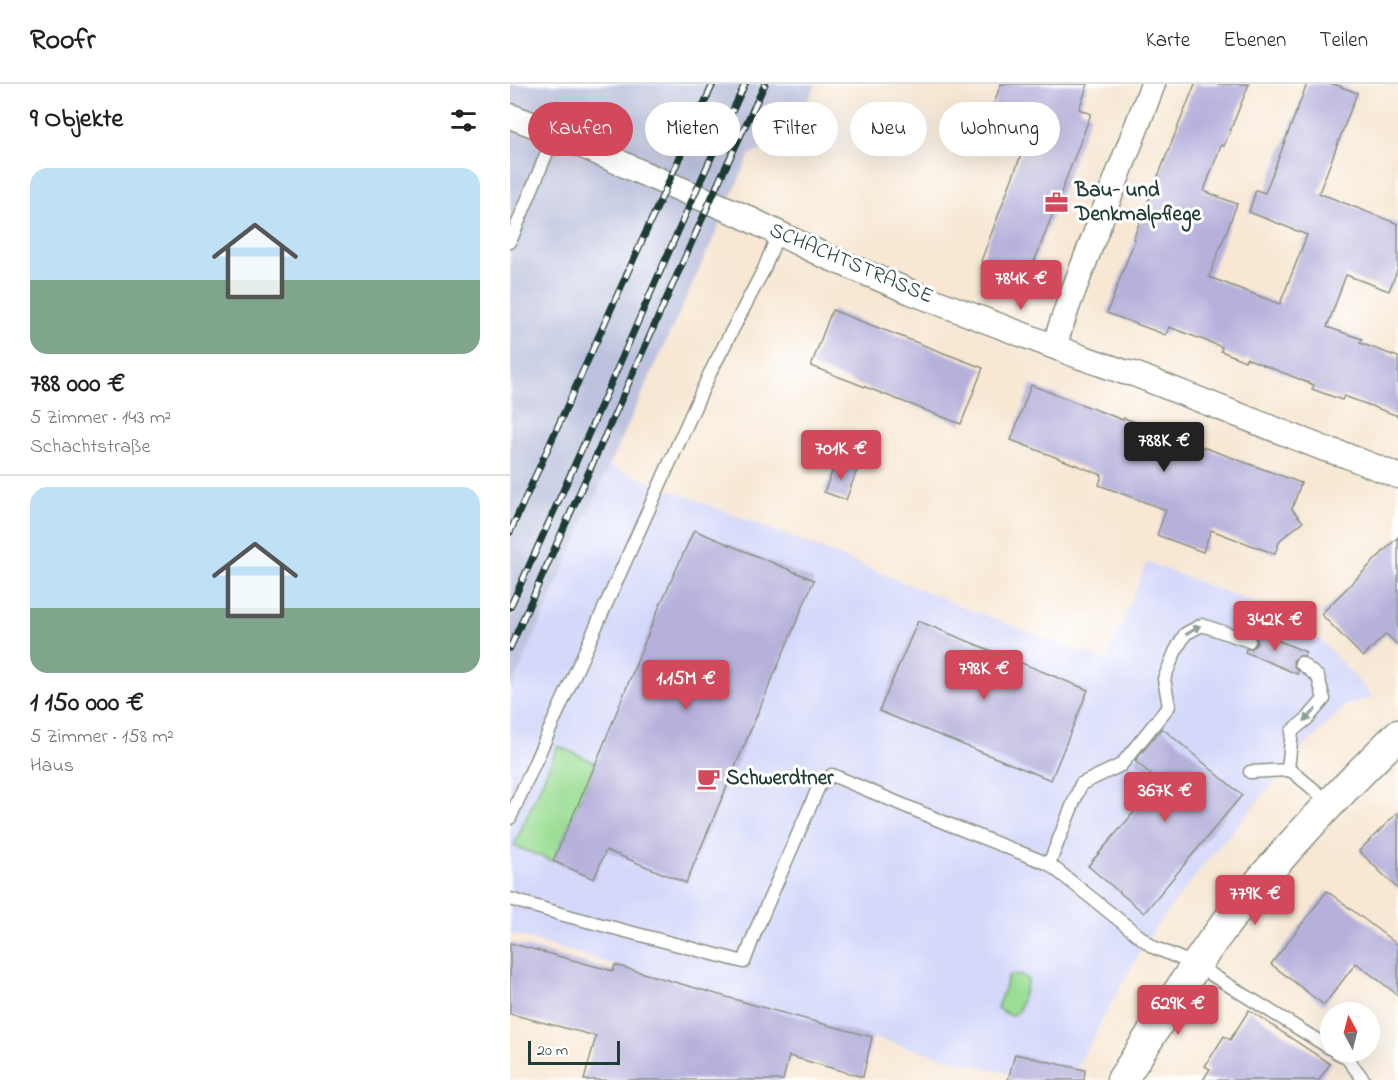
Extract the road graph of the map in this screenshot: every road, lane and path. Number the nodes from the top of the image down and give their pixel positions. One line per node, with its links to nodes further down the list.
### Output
1 (1153, 84): 9 (street)
2 (510, 116): 3 (street, SCHACHTSTRASSE)
3 (528, 123)
4 (544, 156): 6 (lane)
5 (605, 156): 7 (street, SCHACHTSTRASSE)
6 (515, 215): 8 (lane)
7 (778, 234): 9 (street, SCHACHTSTRASSE); 17 (lane)
8 (510, 242)
9 (1054, 346): 10 (street, SCHACHTSTRASSE)
10 (1398, 476)
11 (1249, 641): 18 (lane, one-way to 11)
12 (1301, 663): 14 (lane, one-way to 14)
13 (1398, 735): 16 (street)
14 (1288, 770): 15 (lane); 16 (lane)
15 (1250, 772)
16 (1330, 803): 20 (street)
17 (510, 818)
18 (1049, 864): 19 (lane); 20 (lane)
19 (510, 899)
20 (1196, 965): 21 (lane); 23 (street)
21 (1320, 1042)
22 (1350, 1062): 24 (lane)
23 (1122, 1080)
24 (1364, 1080)

